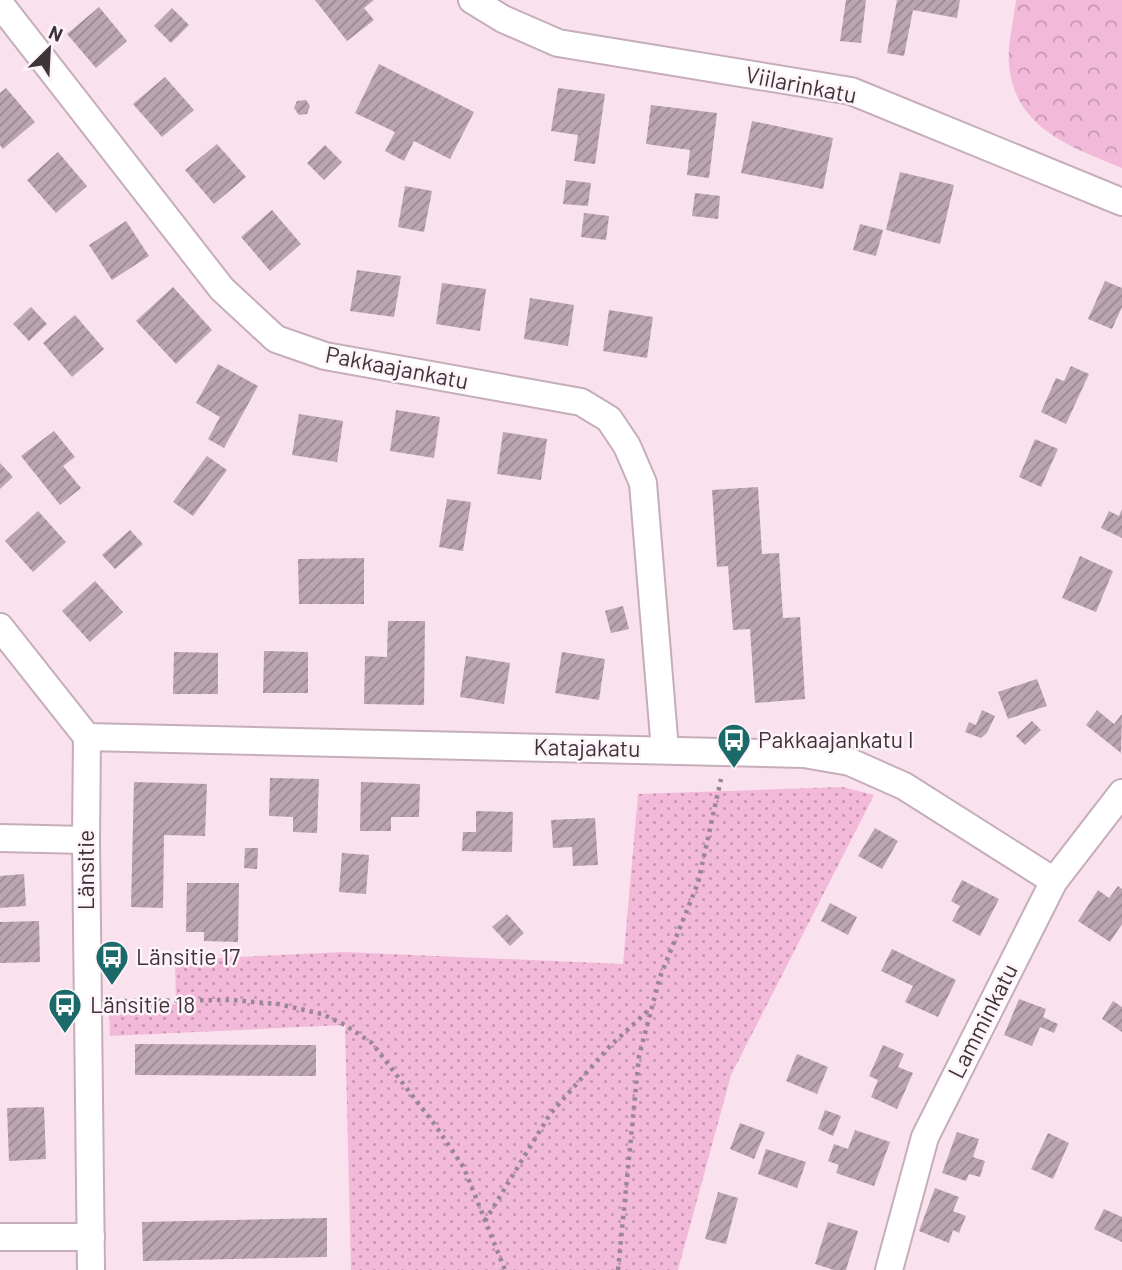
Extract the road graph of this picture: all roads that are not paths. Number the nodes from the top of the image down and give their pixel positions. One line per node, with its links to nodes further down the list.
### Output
1 (472, 0): 3 (street, Viilarinkatu)
2 (0, 4): 6 (street, Pakkaajankatu)
3 (1122, 202)
4 (0, 627): 5 (street)
5 (87, 737): 6 (street, Katajakatu); 9 (street, Länsitie)
6 (665, 750): 10 (street, Katajakatu)
7 (1122, 793): 10 (street, Lamminkatu)
8 (0, 838): 9 (street)
9 (86, 840): 12 (street, Länsitie)
10 (1054, 881): 14 (street, Lamminkatu)
11 (0, 1237): 12 (street)
12 (91, 1237): 13 (street, Länsitie)
13 (91, 1270)
14 (889, 1270)

